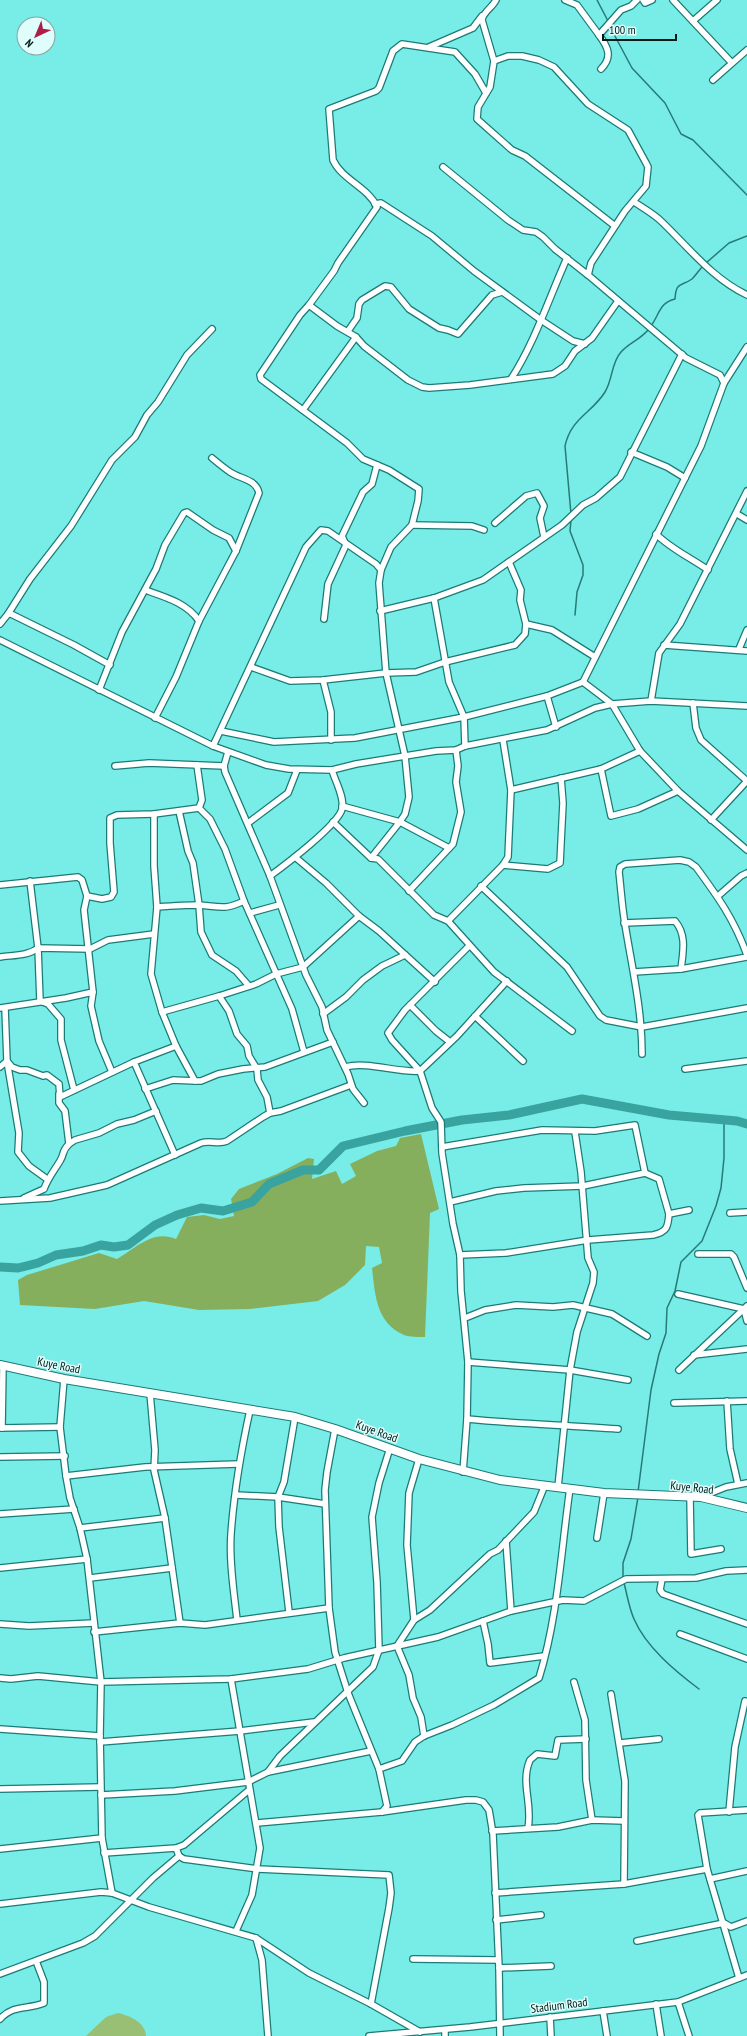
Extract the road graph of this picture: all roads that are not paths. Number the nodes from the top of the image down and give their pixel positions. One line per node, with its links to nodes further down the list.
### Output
1 (496, 0): 8 (street)
2 (565, 0): 10 (street)
3 (637, 0): 10 (street)
4 (643, 0): 5 (street)
5 (652, 0)
6 (673, 0): 9 (street)
7 (717, 0): 9 (street)
8 (483, 16): 11 (street); 13 (street)
9 (693, 20): 14 (street)
10 (599, 35): 15 (street)
11 (429, 47): 17 (street); 20 (street)
12 (747, 50): 14 (street)
13 (494, 61): 17 (street); 19 (street)
14 (731, 62): 16 (street)
15 (601, 69)
16 (713, 80)
17 (486, 93): 21 (street)
18 (443, 167): 22 (street)
19 (634, 202): 21 (street); 25 (street)
20 (375, 204): 24 (street); 27 (street)
21 (615, 226): 23 (street)
22 (567, 258): 23 (street); 28 (street)
23 (588, 274): 26 (street)
24 (502, 292): 28 (street); 30 (street)
25 (747, 295)
26 (618, 301): 32 (street); 34 (street)
27 (309, 305): 30 (street); 37 (street)
28 (541, 320): 32 (street); 35 (street)
29 (212, 329): 58 (street)
30 (348, 331): 31 (street)
31 (356, 337): 35 (street); 37 (street)
32 (585, 344): 35 (street)
33 (747, 347): 36 (street)
34 (682, 354): 36 (street); 38 (street)
35 (511, 379)
36 (724, 383): 41 (street)
37 (303, 410): 40 (street)
38 (631, 452): 41 (street); 49 (street)
39 (212, 458): 51 (street)
40 (377, 465): 46 (street); 50 (street)
41 (685, 478): 48 (street)
42 (747, 491): 43 (street)
43 (737, 514): 44 (street); 54 (street)
44 (747, 520)
45 (495, 523): 49 (street)
46 (412, 525): 47 (street); 53 (street)
47 (484, 530)
48 (656, 534): 54 (street); 68 (street)
49 (544, 537): 52 (street)
50 (346, 545): 53 (street); 59 (street); 71 (street)
51 (236, 551): 55 (street); 60 (street)
52 (509, 562): 56 (street); 62 (street)
53 (381, 570): 57 (street)
54 (708, 570): 65 (street)
55 (146, 590): 60 (street); 70 (street)
56 (434, 598): 57 (street); 69 (street)
57 (380, 611): 72 (street)
58 (8, 614): 61 (street); 70 (street)
59 (324, 619)
60 (199, 621): 84 (street)
61 (0, 624)
62 (526, 624): 68 (street); 69 (street)
63 (747, 630): 66 (street)
64 (0, 640): 75 (street)
65 (664, 645): 66 (street); 77 (street)
66 (739, 649): 67 (street)
67 (747, 651)
68 (595, 657): 74 (street)
69 (445, 662): 72 (street); 83 (street)
70 (110, 664): 75 (street)
71 (251, 667): 73 (street); 87 (street)
72 (386, 673): 73 (street); 86 (street)
73 (323, 680): 88 (street)
74 (583, 682): 76 (street); 79 (street)
75 (99, 690): 84 (street)
76 (547, 696): 83 (street); 85 (street)
77 (651, 701): 78 (street); 79 (street)
78 (692, 703): 80 (street); 82 (street)
79 (612, 704): 85 (street); 93 (street)
80 (700, 704): 81 (street); 82 (street)
81 (747, 706)
82 (694, 713): 109 (street)
83 (464, 717): 86 (street); 91 (street)
84 (155, 718): 90 (street)
85 (556, 727): 89 (street)
86 (398, 728): 88 (street); 95 (street)
87 (221, 731): 88 (street); 90 (street)
88 (331, 740)
89 (503, 740): 91 (street); 103 (street)
90 (213, 746): 94 (street)
91 (465, 746): 92 (street)
92 (456, 750): 95 (street); 113 (street)
93 (640, 751): 99 (street); 104 (street)
94 (228, 752): 98 (street); 100 (street)
95 (405, 756): 101 (street); 111 (street)
96 (196, 765): 97 (street); 98 (street); 106 (street)
97 (115, 766)
98 (224, 766): 112 (street)
99 (601, 769): 102 (street); 104 (street)
100 (297, 770): 101 (street); 112 (street)
101 (332, 770): 105 (street)
102 (561, 778): 103 (street); 117 (street)
103 (511, 790): 117 (street)
104 (678, 791): 109 (street)
105 (342, 806): 110 (street); 111 (street)
106 (199, 808): 107 (street); 126 (street)
107 (179, 811): 108 (street); 127 (street)
108 (154, 814): 124 (street); 129 (street)
109 (711, 820): 114 (street)
110 (333, 822): 115 (street); 116 (street)
111 (400, 822): 113 (street); 116 (street)
112 (248, 823): 119 (street)
113 (449, 848): 123 (street)
114 (747, 850)
115 (295, 857): 119 (street); 131 (street)
116 (371, 858): 123 (street)
117 (503, 865): 122 (street)
118 (747, 873): 125 (street)
119 (270, 876): 128 (street)
120 (30, 881): 121 (street); 124 (street); 136 (street)
121 (0, 885)
122 (481, 886): 132 (street); 157 (street)
123 (409, 891): 132 (street)
124 (86, 896): 137 (street)
125 (718, 896): 133 (street); 139 (street)
126 (244, 901): 127 (street); 130 (street)
127 (199, 905): 129 (street); 147 (street)
128 (279, 905): 130 (street); 141 (street)
129 (158, 907): 134 (street)
130 (250, 913): 144 (street)
131 (359, 916): 138 (street); 141 (street)
132 (448, 922): 135 (street)
133 (624, 923): 142 (street); 143 (street)
134 (154, 934): 137 (street); 154 (street)
135 (469, 946): 145 (street); 146 (street)
136 (38, 948): 137 (street); 140 (street); 150 (street)
137 (90, 949): 148 (street)
138 (405, 955): 146 (street); 155 (street)
139 (747, 956): 142 (street)
140 (0, 957)
141 (303, 967): 144 (street); 155 (street)
142 (681, 969): 143 (street)
143 (634, 972): 157 (street)
144 (276, 974): 147 (street); 162 (street)
145 (507, 981): 156 (street); 158 (street)
146 (435, 982): 151 (street)
147 (249, 986): 149 (street)
148 (93, 992): 150 (street); 173 (street)
149 (219, 996): 154 (street); 170 (street)
150 (40, 1001): 152 (street); 178 (street)
151 (410, 1005): 160 (street); 172 (street)
152 (2, 1008): 164 (street)
153 (747, 1008): 157 (street)
154 (162, 1012): 161 (street)
155 (324, 1014): 159 (street)
156 (475, 1016): 160 (street); 165 (street)
157 (642, 1027): 163 (street)
158 (572, 1031)
159 (333, 1042): 162 (street); 169 (street)
160 (450, 1042): 172 (street)
161 (176, 1046): 167 (street); 174 (street)
162 (304, 1052): 170 (street)
163 (642, 1054)
164 (7, 1061): 168 (street); 175 (street); 187 (street)
165 (523, 1061)
166 (747, 1061): 171 (street)
167 (134, 1062): 173 (street); 177 (street)
168 (0, 1067)
169 (345, 1067): 172 (street); 176 (street)
170 (257, 1069): 174 (street); 181 (street)
171 (686, 1069)
172 (420, 1071): 184 (street)
173 (112, 1072): 178 (street)
174 (195, 1080): 177 (street)
175 (59, 1084): 178 (street); 183 (street)
176 (351, 1085): 179 (street); 181 (street)
177 (145, 1088): 180 (street)
178 (74, 1090)
179 (364, 1103)
180 (156, 1111): 183 (street); 185 (street)
181 (270, 1113): 185 (street)
182 (575, 1132): 184 (street); 186 (street); 188 (street)
183 (69, 1144): 187 (street)
184 (442, 1147): 191 (street)
185 (175, 1155): 189 (street)
186 (645, 1173): 188 (street); 195 (street)
187 (47, 1179): 189 (street)
188 (582, 1186): 191 (street); 196 (street)
189 (22, 1198): 190 (street)
190 (0, 1201)
191 (450, 1202): 198 (street)
192 (689, 1210): 195 (street)
193 (747, 1212): 194 (street)
194 (730, 1213)
195 (669, 1214): 196 (street)
196 (588, 1240): 198 (street); 201 (street)
197 (698, 1254): 199 (street)
198 (460, 1255): 203 (street)
199 (747, 1288)
200 (678, 1294): 202 (street)
201 (586, 1307): 203 (street); 205 (street); 210 (street)
202 (746, 1307): 204 (street); 207 (street)
203 (465, 1318): 208 (street)
204 (747, 1321)
205 (647, 1336)
206 (747, 1349): 207 (street)
207 (693, 1355): 211 (street)
208 (468, 1362): 210 (street); 220 (street)
209 (2, 1366): 212 (street, Kuye Road); 223 (street)
210 (570, 1370): 213 (street); 221 (street)
211 (679, 1370)
212 (64, 1378): 214 (street, Kuye Road); 222 (street)
213 (628, 1380)
214 (150, 1393): 218 (street, Kuye Road); 231 (street)
215 (728, 1401): 216 (street); 217 (street); 235 (street)
216 (747, 1401)
217 (674, 1403)
218 (250, 1410): 219 (street, Kuye Road); 230 (street)
219 (295, 1417): 224 (street, Kuye Road); 241 (street)
220 (467, 1419): 221 (street); 232 (street)
221 (565, 1424): 225 (street); 237 (street)
222 (60, 1427): 223 (street); 227 (street)
223 (1, 1428)
224 (335, 1429): 226 (street, Kuye Road); 244 (street)
225 (618, 1429)
226 (390, 1448): 229 (street, Kuye Road); 273 (street)
227 (65, 1456): 228 (street); 233 (street)
228 (0, 1458)
229 (419, 1459): 232 (street, Kuye Road); 264 (street)
230 (238, 1464): 231 (street); 240 (street)
231 (154, 1467): 233 (street); 248 (street)
232 (463, 1472): 236 (street, Kuye Road)
233 (66, 1476): 246 (street)
234 (747, 1483): 235 (street)
235 (738, 1484): 243 (street)
236 (545, 1485): 237 (street, Kuye Road); 251 (street)
237 (558, 1487): 238 (street, Kuye Road)
238 (570, 1488): 239 (street, Kuye Road); 259 (street)
239 (604, 1493): 242 (street, Kuye Road); 250 (street)
240 (236, 1495): 241 (street); 263 (street)
241 (278, 1497): 244 (street); 262 (street)
242 (690, 1497): 243 (street, Kuye Road); 252 (street)
243 (701, 1497): 245 (street, Kuye Road)
244 (325, 1504): 260 (street)
245 (747, 1508)
246 (74, 1509): 247 (street); 249 (street)
247 (0, 1514)
248 (165, 1518): 249 (street); 255 (street)
249 (80, 1528): 253 (street)
250 (597, 1538)
251 (506, 1541): 261 (street); 264 (street)
252 (721, 1550)
253 (87, 1559): 254 (street); 257 (street)
254 (0, 1568)
255 (172, 1568): 257 (street); 267 (street)
256 (747, 1570): 258 (street)
257 (90, 1578): 266 (street)
258 (662, 1579): 259 (street); 269 (street)
259 (555, 1602): 261 (street); 274 (street)
260 (329, 1608): 262 (street); 276 (street)
261 (511, 1611): 265 (street)
262 (289, 1612): 263 (street)
263 (237, 1620): 267 (street)
264 (414, 1620): 272 (street)
265 (484, 1621): 272 (street); 274 (street)
266 (94, 1623): 268 (street); 270 (street)
267 (180, 1623): 270 (street)
268 (0, 1624)
269 (747, 1624)
270 (94, 1632): 279 (street)
271 (680, 1634): 275 (street)
272 (397, 1646): 273 (street); 287 (street)
273 (379, 1650): 276 (street); 281 (street)
274 (544, 1656): 287 (street)
275 (747, 1659)
276 (338, 1661): 278 (street); 281 (street)
277 (0, 1678): 279 (street)
278 (231, 1679): 279 (street); 286 (street)
279 (101, 1682): 288 (street)
280 (574, 1682): 289 (street)
281 (348, 1693): 284 (street); 292 (street)
282 (611, 1694): 291 (street)
283 (745, 1702): 302 (street)
284 (315, 1722): 286 (street); 294 (street)
285 (0, 1729): 288 (street)
286 (240, 1731): 288 (street); 295 (street)
287 (424, 1736): 293 (street)
288 (100, 1739): 296 (street)
289 (586, 1739): 303 (street); 306 (street)
290 (659, 1739): 291 (street)
291 (620, 1743): 304 (street)
292 (371, 1751): 293 (street); 294 (street)
293 (379, 1769): 301 (street)
294 (268, 1772): 295 (street)
295 (248, 1782): 298 (street); 299 (street)
296 (100, 1787): 297 (street); 299 (street)
297 (0, 1789)
298 (249, 1790): 305 (street); 309 (street)
299 (100, 1795): 308 (street)
300 (747, 1810): 302 (street)
301 (382, 1812): 305 (street); 307 (street)
302 (729, 1812): 314 (street)
303 (592, 1820): 304 (street); 306 (street)
304 (624, 1821): 317 (street)
305 (257, 1823): 313 (street)
306 (528, 1828): 307 (street)
307 (492, 1832): 319 (street)
308 (102, 1838): 310 (street); 311 (street)
309 (176, 1848): 311 (street); 312 (street)
310 (0, 1849)
311 (104, 1853): 318 (street)
312 (180, 1856): 313 (street); 320 (street)
313 (258, 1869): 326 (street); 338 (street)
314 (707, 1869): 316 (street); 317 (street)
315 (747, 1871): 316 (street)
316 (710, 1879): 325 (street)
317 (624, 1884): 319 (street)
318 (112, 1893): 320 (street); 321 (street)
319 (495, 1893): 323 (street)
320 (133, 1900): 326 (street); 331 (street)
321 (0, 1904)
322 (541, 1915): 323 (street)
323 (496, 1920): 330 (street)
324 (747, 1922): 325 (street)
325 (724, 1923): 328 (street); 336 (street)
326 (236, 1931): 327 (street)
327 (256, 1938): 338 (street); 347 (street)
328 (637, 1941)
329 (413, 1959): 330 (street)
330 (498, 1960): 333 (street)
331 (36, 1961): 334 (street); 342 (street)
332 (551, 1966): 333 (street)
333 (499, 1968): 343 (street)
334 (0, 1974)
335 (747, 1975): 336 (street, Stadium Road)
336 (739, 1978): 337 (street, Stadium Road)
337 (678, 2002): 339 (street, Stadium Road); 353 (street)
338 (371, 2004): 344 (street)
339 (656, 2004): 340 (street, Stadium Road); 352 (street)
340 (603, 2011): 341 (street, Stadium Road); 351 (street)
341 (550, 2017): 343 (street, Stadium Road); 350 (street)
342 (0, 2019)
343 (500, 2024): 345 (street, Stadium Road); 349 (street)
344 (420, 2032): 345 (street, Stadium Road); 346 (street, Stadium Road)
345 (445, 2033)
346 (399, 2035): 348 (street, Stadium Road)
347 (268, 2036)
348 (369, 2036)
349 (500, 2036)
350 (551, 2036)
351 (607, 2036)
352 (662, 2036)
353 (689, 2036)

